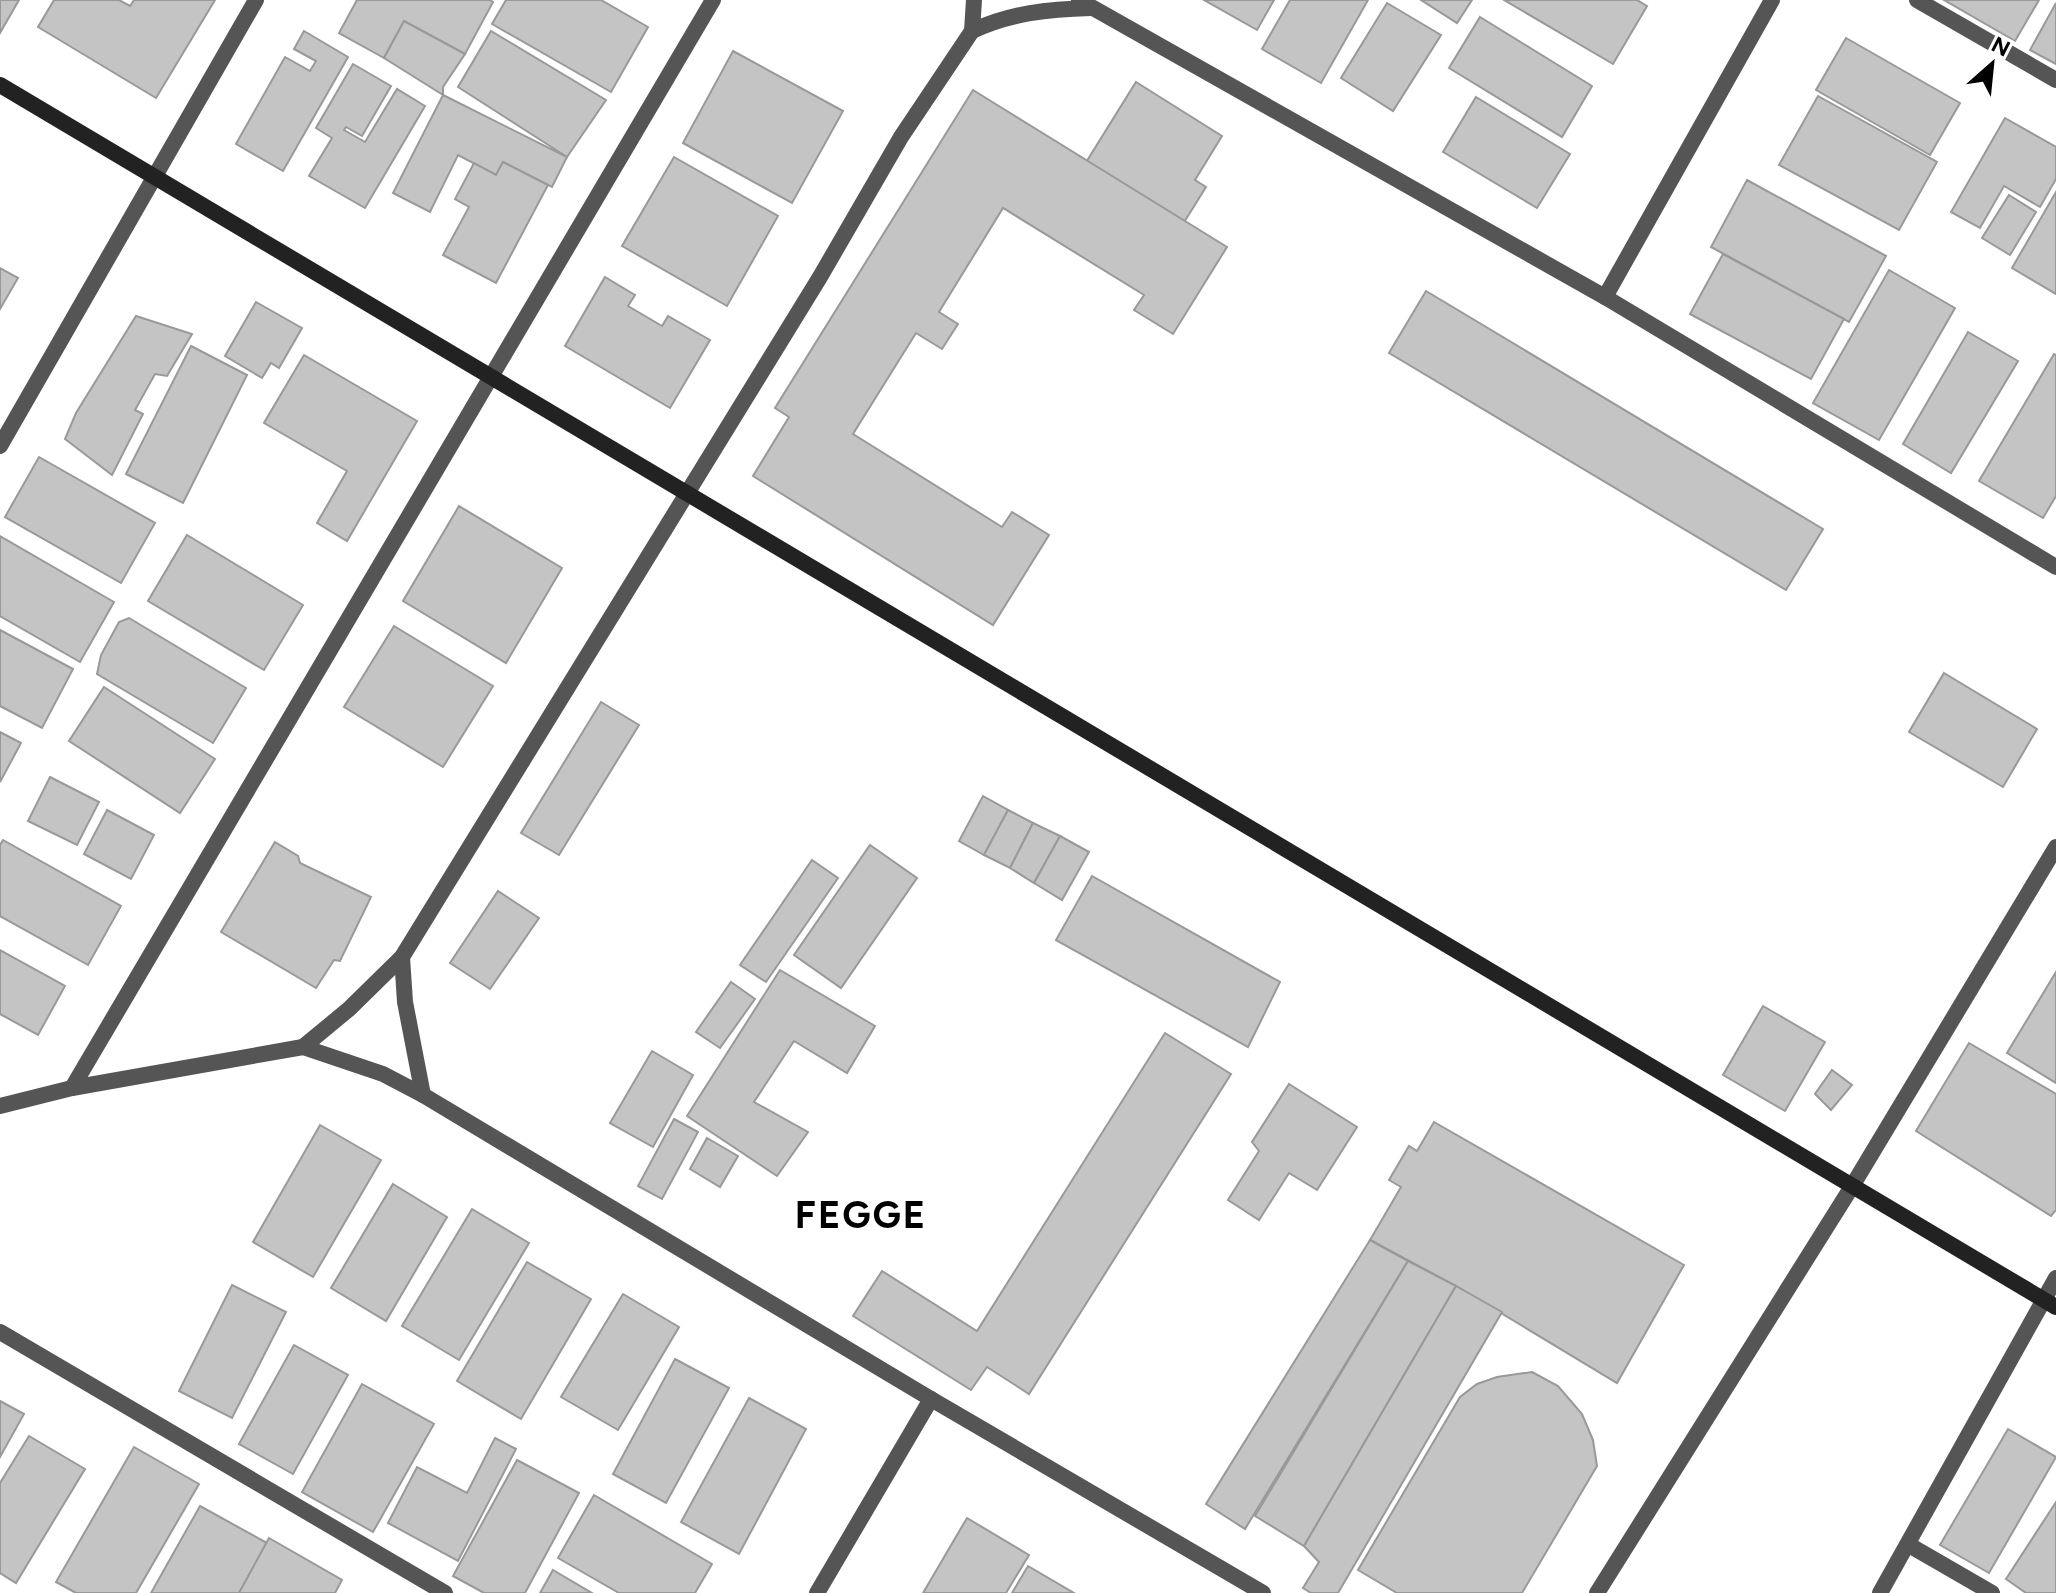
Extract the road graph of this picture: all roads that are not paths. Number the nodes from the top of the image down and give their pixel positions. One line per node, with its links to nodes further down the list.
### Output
1 (256, 0): 10 (street)
2 (713, 0): 12 (street)
3 (974, 0): 7 (street)
4 (1772, 0): 11 (street)
5 (1917, 0): 8 (street)
6 (1085, 4): 7 (street); 11 (street)
7 (972, 31): 14 (street)
8 (2056, 80)
9 (0, 85): 10 (street)
10 (155, 176): 12 (street); 13 (street)
11 (1605, 297): 15 (street)
12 (490, 377): 14 (street); 19 (street)
13 (0, 446)
14 (687, 495): 17 (street); 22 (street)
15 (2056, 567)
16 (2056, 847): 22 (street)
17 (402, 957): 18 (street); 20 (street)
18 (303, 1047): 19 (street); 20 (street)
19 (72, 1088): 21 (street)
20 (423, 1095): 26 (street)
21 (0, 1106)
22 (1851, 1188): 24 (street); 31 (street)
23 (2056, 1278): 24 (street)
24 (2050, 1304): 27 (street)
25 (0, 1332): 28 (street)
26 (931, 1399): 29 (street); 30 (street)
27 (1909, 1545): 32 (street); 33 (street)
28 (445, 1593)
29 (817, 1593)
30 (1263, 1593)
31 (1597, 1593)
32 (1880, 1593)
33 (1992, 1593)

